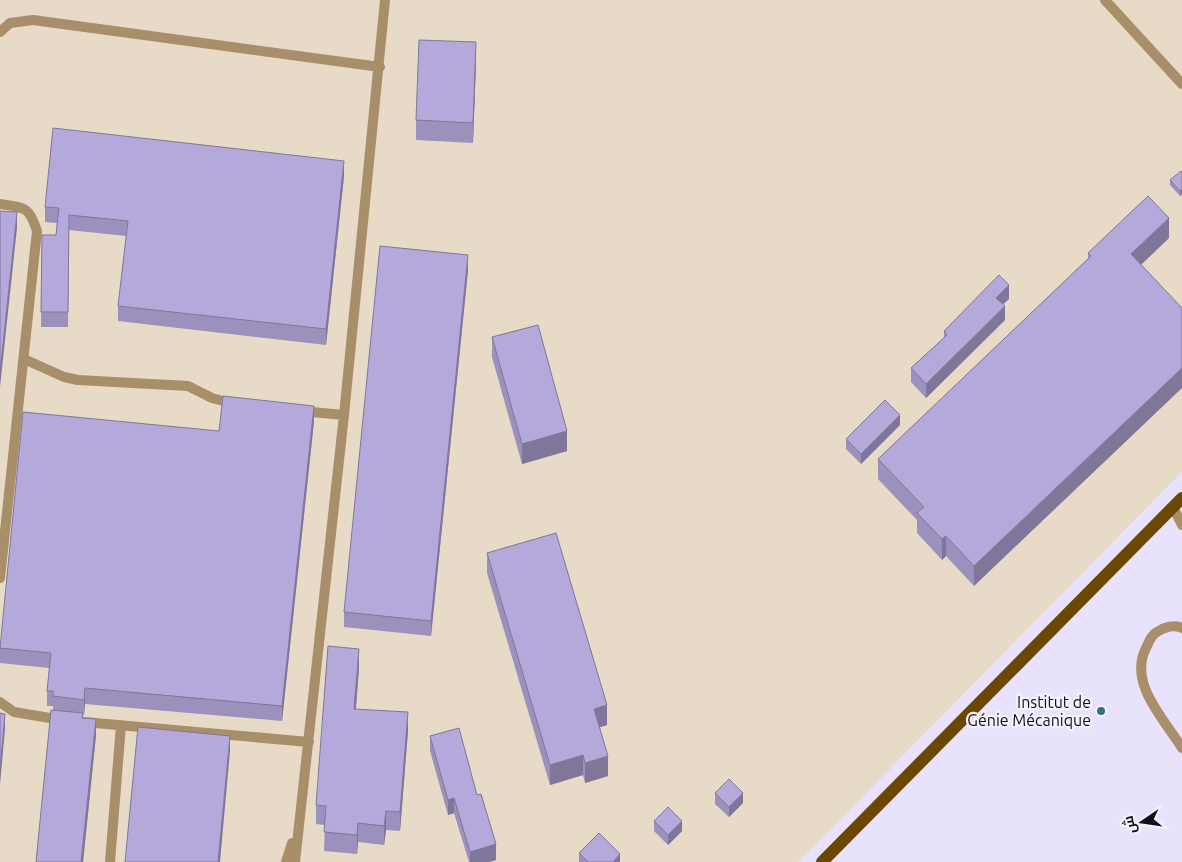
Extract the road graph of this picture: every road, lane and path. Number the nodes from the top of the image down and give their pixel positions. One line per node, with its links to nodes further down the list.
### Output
1 (385, 0): 4 (lane)
2 (1105, 0): 5 (lane)
3 (0, 32): 4 (lane)
4 (380, 67): 10 (lane)
5 (1182, 84)
6 (0, 204): 7 (lane)
7 (24, 359): 8 (lane); 14 (lane)
8 (247, 406)
9 (286, 409): 10 (lane)
10 (344, 415): 18 (lane)
11 (1182, 498): 12 (main road)
12 (1173, 507): 13 (lane); 24 (main road)
13 (1182, 525)
14 (0, 578)
15 (1182, 628): 19 (lane)
16 (0, 702): 17 (lane)
17 (121, 725): 18 (lane); 21 (lane)
18 (309, 742): 20 (lane)
19 (1182, 748)
20 (301, 814): 22 (lane); 23 (lane)
21 (110, 862)
22 (286, 862)
23 (295, 862)
24 (822, 862)

